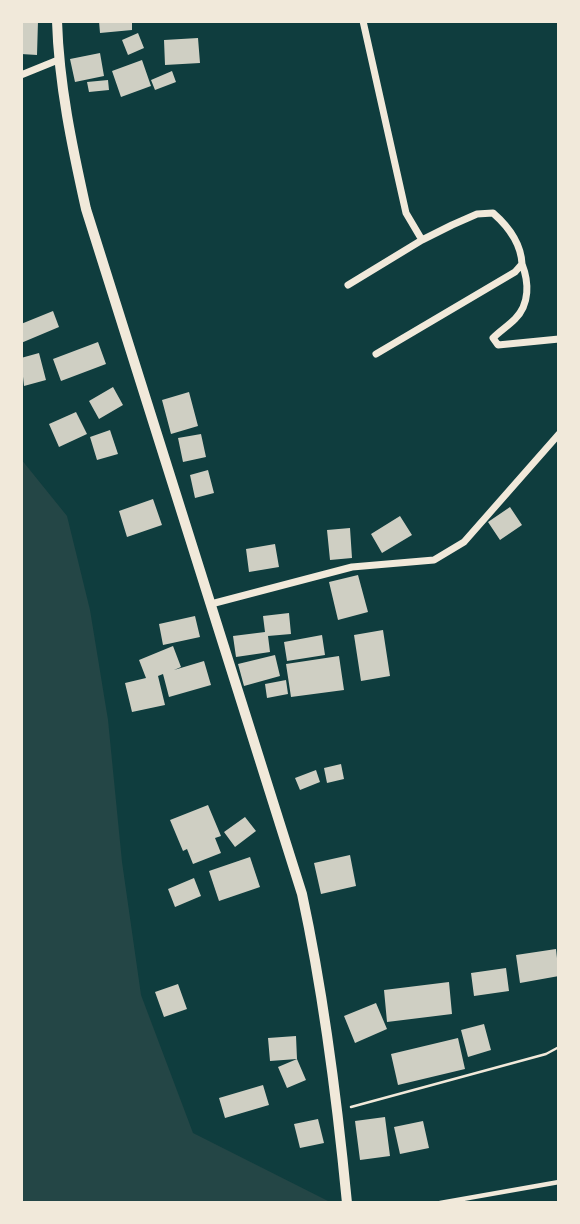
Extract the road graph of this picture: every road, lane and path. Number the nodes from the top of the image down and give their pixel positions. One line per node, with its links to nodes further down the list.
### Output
1 (57, 21): 3 (main road)
2 (363, 21): 5 (street)
3 (58, 60): 4 (street); 11 (main road)
4 (21, 75)
5 (422, 240): 6 (street); 7 (street)
6 (522, 264): 8 (street); 9 (street)
7 (348, 285)
8 (559, 339)
9 (376, 354)
10 (559, 434): 11 (street)
11 (211, 604): 13 (main road)
12 (559, 1047): 13 (path)
13 (338, 1111): 15 (main road)
14 (559, 1182): 16 (lane)
15 (347, 1203)
16 (440, 1203)

